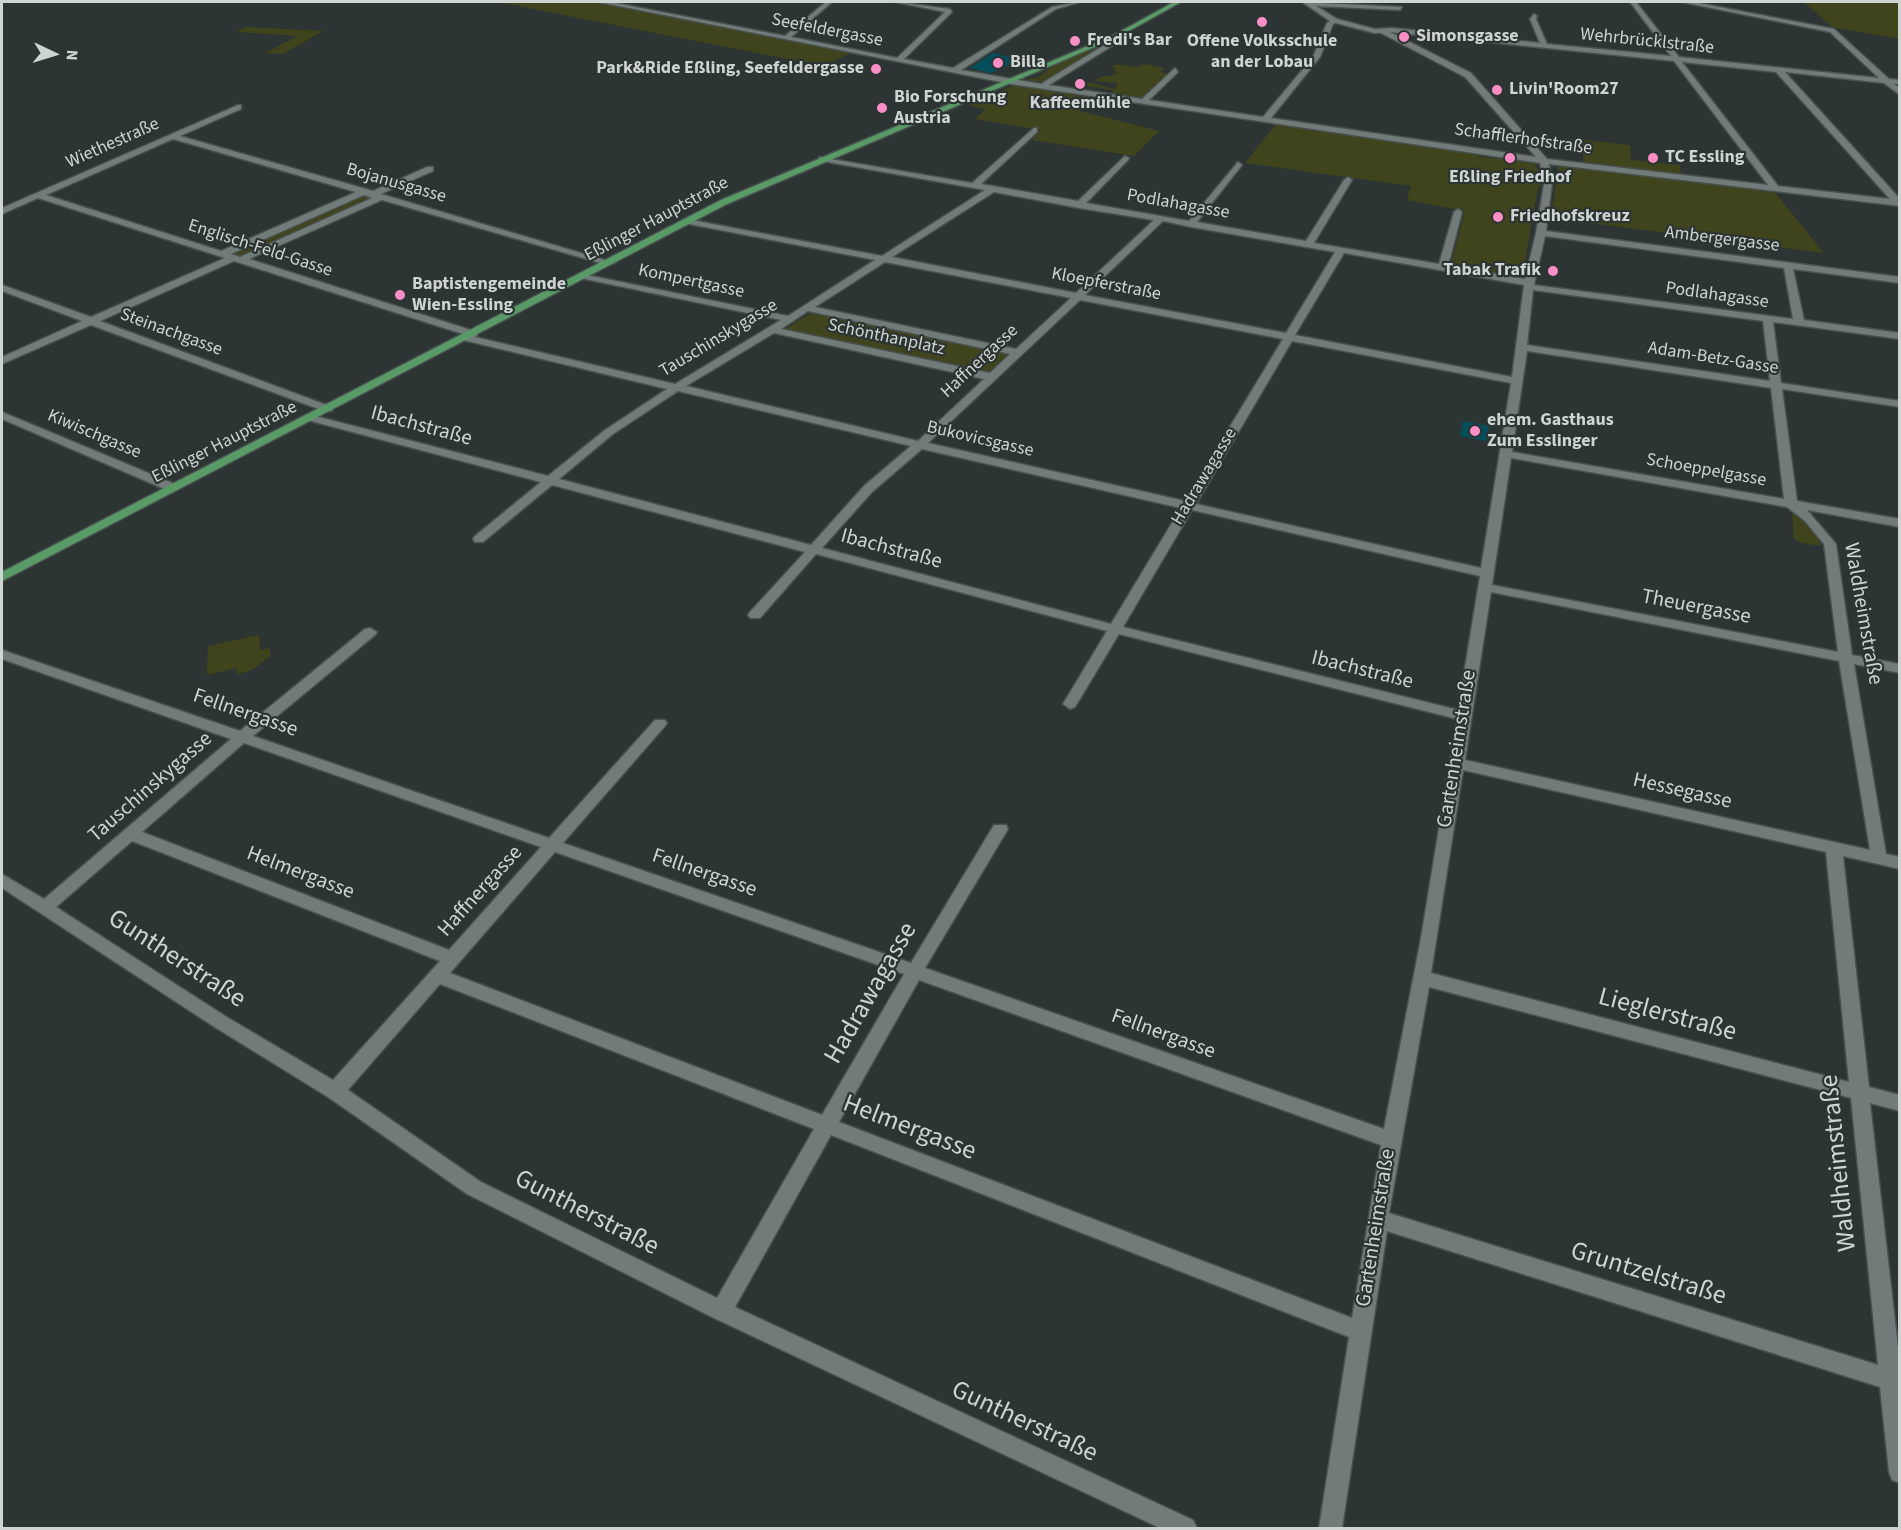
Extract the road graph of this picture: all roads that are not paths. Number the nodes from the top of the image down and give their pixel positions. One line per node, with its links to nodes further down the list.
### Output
1 (602, 2): 11 (street, Seefeldergasse)
2 (829, 2): 16 (street)
3 (898, 2): 18 (street)
4 (1077, 2): 22 (street)
5 (1178, 2): 15 (main road, Eßlinger Hauptstraße)
6 (1633, 2): 19 (street)
7 (1685, 2): 23 (street)
8 (1307, 3): 10 (street); 13 (street)
9 (658, 5): 11 (street)
10 (1400, 8)
11 (650, 11): 16 (street, Seefeldergasse)
12 (1534, 16): 17 (street)
13 (1335, 21): 14 (street); 30 (street)
14 (1389, 28): 17 (street, Wehrbrücklstraße); 35 (street)
15 (1116, 36): 24 (main road, Eßlinger Hauptstraße); 26 (street, Eßlinger Hauptstraße)
16 (786, 38): 18 (street, Seefeldergasse)
17 (1545, 47): 19 (street, Wehrbrücklstraße)
18 (899, 60): 22 (street, Seefeldergasse)
19 (1677, 60): 21 (street, Wehrbrücklstraße); 40 (street)
20 (1175, 70): 28 (street)
21 (1779, 70): 23 (street, Wehrbrücklstraße); 44 (street)
22 (954, 71): 24 (street, Seefeldergasse)
23 (1887, 81): 25 (street, Wehrbrücklstraße); 27 (street)
24 (1011, 82): 26 (street, Schafflerhofstraße); 34 (main road, Eßlinger Hauptstraße)
25 (1899, 82)
26 (1043, 86): 28 (street, Schafflerhofstraße)
27 (1899, 93)
28 (1144, 101): 30 (street, Schafflerhofstraße)
29 (238, 107): 32 (street, Wiethestraße)
30 (1266, 119): 35 (street, Schafflerhofstraße)
31 (1034, 130): 39 (street)
32 (172, 136): 42 (street, Wiethestraße); 43 (street, Bojanusgasse)
33 (1125, 158): 45 (street)
34 (822, 159): 39 (street, Podlahagasse); 49 (main road, Eßlinger Hauptstraße)
35 (1544, 161): 40 (street, Schafflerhofstraße); 51 (street, Gartenheimstraße)
36 (1238, 165): 50 (street)
37 (430, 169): 43 (street)
38 (1348, 180): 52 (street)
39 (974, 186): 41 (street, Podlahagasse)
40 (1775, 188): 44 (street, Schafflerhofstraße)
41 (993, 189): 45 (street, Podlahagasse); 55 (street, Tauschinskygasse)
42 (37, 195): 46 (street, Wiethestraße); 54 (street, Englisch-Feld-Gasse)
43 (372, 195): 54 (street); 54 (street); 56 (street, Bojanusgasse)
44 (1898, 203)
45 (1080, 205): 48 (street, Podlahagasse)
46 (2, 211)
47 (1458, 212): 58 (street)
48 (1160, 219): 50 (street, Podlahagasse); 63 (street, Haffnergasse)
49 (689, 221): 55 (street, Kloepferstraße); 56 (main road, Eßlinger Hauptstraße)
50 (1191, 224): 52 (street, Podlahagasse)
51 (1541, 233): 57 (street, Ambergergasse); 61 (street, Gartenheimstraße)
52 (1309, 244): 53 (street, Podlahagasse)
53 (1341, 250): 58 (street, Podlahagasse); 72 (street, Hadrawagasse)
54 (231, 257): 67 (street); 70 (street, Englisch-Feld-Gasse)
55 (884, 259): 63 (street, Kloepferstraße); 64 (street, Tauschinskygasse)
56 (610, 263): 59 (main road, Eßlinger Hauptstraße)
57 (1788, 266): 60 (street, Ambergergasse); 68 (street)
58 (1443, 268): 61 (street, Podlahagasse)
59 (585, 276): 65 (street, Kompertgasse); 70 (main road, Eßlinger Hauptstraße)
60 (1899, 280)
61 (1529, 285): 66 (street, Podlahagasse); 73 (street, Gartenheimstraße)
62 (2, 288): 67 (street, Steinachgasse)
63 (1077, 297): 72 (street, Kloepferstraße); 74 (street, Haffnergasse)
64 (806, 309): 65 (street, Tauschinskygasse); 74 (street, Schönthanplatz)
65 (790, 319): 69 (street, Tauschinskygasse)
66 (1768, 319): 68 (street, Podlahagasse); 78 (street)
67 (93, 322): 75 (street); 81 (street, Steinachgasse)
68 (1799, 323): 71 (street, Podlahagasse)
69 (772, 330): 76 (street, Schönthanplatz); 79 (street, Tauschinskygasse)
70 (470, 336): 79 (street, Bukovicsgasse); 81 (main road, Eßlinger Hauptstraße)
71 (1899, 336)
72 (1289, 338): 77 (street, Kloepferstraße); 89 (street, Hadrawagasse)
73 (1522, 347): 77 (street, Gartenheimstraße); 78 (street, Adam-Betz-Gasse)
74 (1019, 352): 76 (street, Haffnergasse)
75 (2, 361)
76 (992, 377): 84 (street, Haffnergasse)
77 (1517, 381): 85 (street, Gartenheimstraße)
78 (1777, 386): 80 (street, Adam-Betz-Gasse); 88 (street)
79 (676, 387): 84 (street, Bukovicsgasse); 86 (street, Tauschinskygasse)
80 (1899, 404)
81 (328, 409): 83 (main road, Eßlinger Hauptstraße)
82 (2, 415): 87 (street, Kiwischgasse)
83 (311, 418): 86 (street, Ibachstraße); 87 (main road, Eßlinger Hauptstraße)
84 (920, 445): 89 (street, Bukovicsgasse); 92 (street, Haffnergasse)
85 (1506, 454): 88 (street, Schoeppelgasse); 93 (street, Gartenheimstraße)
86 (550, 481): 91 (street, Tauschinskygasse); 92 (street, Ibachstraße)
87 (173, 488): 94 (main road, Eßlinger Hauptstraße)
88 (1791, 504): 90 (street, Schoeppelgasse); 100 (street, Waldheimstraße)
89 (1187, 506): 93 (street, Bukovicsgasse); 97 (street, Hadrawagasse)
90 (1899, 523)
91 (479, 539)
92 (816, 550): 96 (street, Haffnergasse); 97 (street, Ibachstraße)
93 (1486, 573): 95 (street, Gartenheimstraße)
94 (2, 577)
95 (1484, 587): 100 (street, Theuergasse); 103 (street, Gartenheimstraße)
96 (755, 615)
97 (1115, 629): 102 (street, Hadrawagasse); 103 (street, Ibachstraße)
98 (370, 632): 105 (street, Tauschinskygasse)
99 (2, 654): 105 (street, Fellnergasse)
100 (1846, 659): 101 (street, Theuergasse); 111 (street, Waldheimstraße)
101 (1899, 669)
102 (1070, 704)
103 (1463, 716): 106 (street, Gartenheimstraße)
104 (660, 723): 109 (street, Haffnergasse)
105 (242, 737): 108 (street, Tauschinskygasse); 109 (street, Fellnergasse)
106 (1456, 763): 110 (street, Hessegasse); 118 (street, Gartenheimstraße)
107 (1000, 829): 116 (street, Hadrawagasse)
108 (131, 834): 114 (street, Tauschinskygasse); 115 (street, Helmergasse)
109 (553, 845): 115 (street, Haffnergasse); 116 (street, Fellnergasse)
110 (1834, 848): 111 (street, Hessegasse); 120 (street, Waldheimstraße)
111 (1879, 858): 112 (street, Hessegasse)
112 (1899, 863)
113 (2, 880): 114 (street, Guntherstraße)
114 (44, 908): 119 (street, Guntherstraße)
115 (451, 958): 117 (street, Haffnergasse)
116 (914, 971): 122 (street, Hadrawagasse); 123 (street, Fellnergasse)
117 (437, 975): 119 (street, Haffnergasse); 122 (street, Helmergasse)
118 (1422, 978): 120 (street, Lieglerstraße); 123 (street, Gartenheimstraße)
119 (335, 1091): 125 (street, Guntherstraße)
120 (1859, 1092): 121 (street, Lieglerstraße); 127 (street, Waldheimstraße)
121 (1899, 1103)
122 (825, 1126): 125 (street, Hadrawagasse); 126 (street, Helmergasse)
123 (1391, 1140): 124 (street, Gartenheimstraße)
124 (1380, 1219): 126 (street, Gartenheimstraße); 127 (street, Gruntzelstraße)
125 (721, 1311): 129 (street, Guntherstraße)
126 (1362, 1332): 130 (street, Gartenheimstraße)
127 (1895, 1381): 128 (street, Waldheimstraße)
128 (1899, 1472)
129 (1185, 1528)
130 (1330, 1528)

